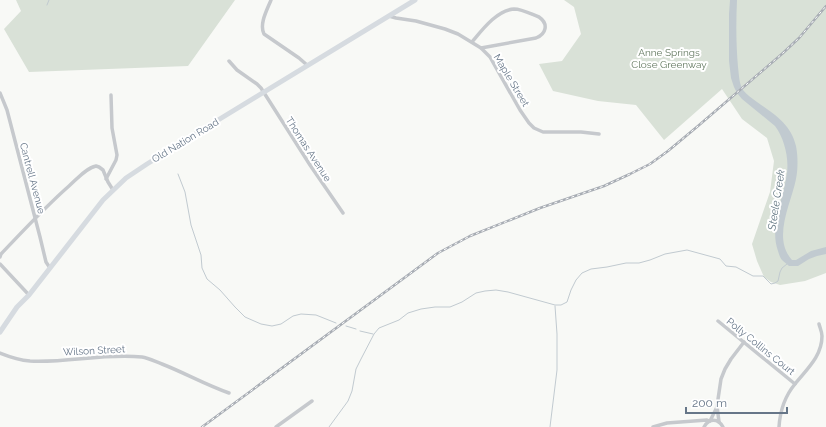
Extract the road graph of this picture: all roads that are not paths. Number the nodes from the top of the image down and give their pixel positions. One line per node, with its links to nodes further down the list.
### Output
1 (271, 0): 7 (street)
2 (415, 0): 3 (main road, Old Nation Road)
3 (389, 16): 4 (street, Maple Street); 7 (main road, Old Nation Road)
4 (472, 42): 5 (street, Maple Street); 5 (street)
5 (481, 48): 11 (street, Maple Street)
6 (229, 61): 8 (street, Thomas Avenue)
7 (307, 65): 8 (main road, Old Nation Road)
8 (263, 92): 13 (main road, Old Nation Road); 14 (street, Thomas Avenue)
9 (0, 93): 15 (street, Cantrell Avenue)
10 (111, 95): 12 (street)
11 (599, 134)
12 (106, 179): 13 (street); 15 (street)
13 (112, 190): 18 (main road, Old Nation Road)
14 (343, 213)
15 (35, 218): 16 (street); 18 (street, Cantrell Avenue)
16 (0, 257)
17 (0, 264): 19 (street)
18 (50, 268): 19 (main road, Old Nation Road)
19 (29, 295): 22 (main road, Old Nation Road)
20 (718, 321): 23 (street, Polly Collins Court)
21 (819, 324): 25 (street)
22 (0, 332)
23 (744, 342): 25 (street, Polly Collins Court); 28 (street)
24 (0, 353): 26 (street, Wilson Street)
25 (795, 384): 35 (street)
26 (229, 394)
27 (312, 401): 31 (street)
28 (717, 406): 29 (street); 30 (street)
29 (709, 421): 30 (street); 32 (street); 33 (street)
30 (719, 422): 34 (street)
31 (276, 427)
32 (653, 427)
33 (704, 427)
34 (723, 427)
35 (779, 427)

